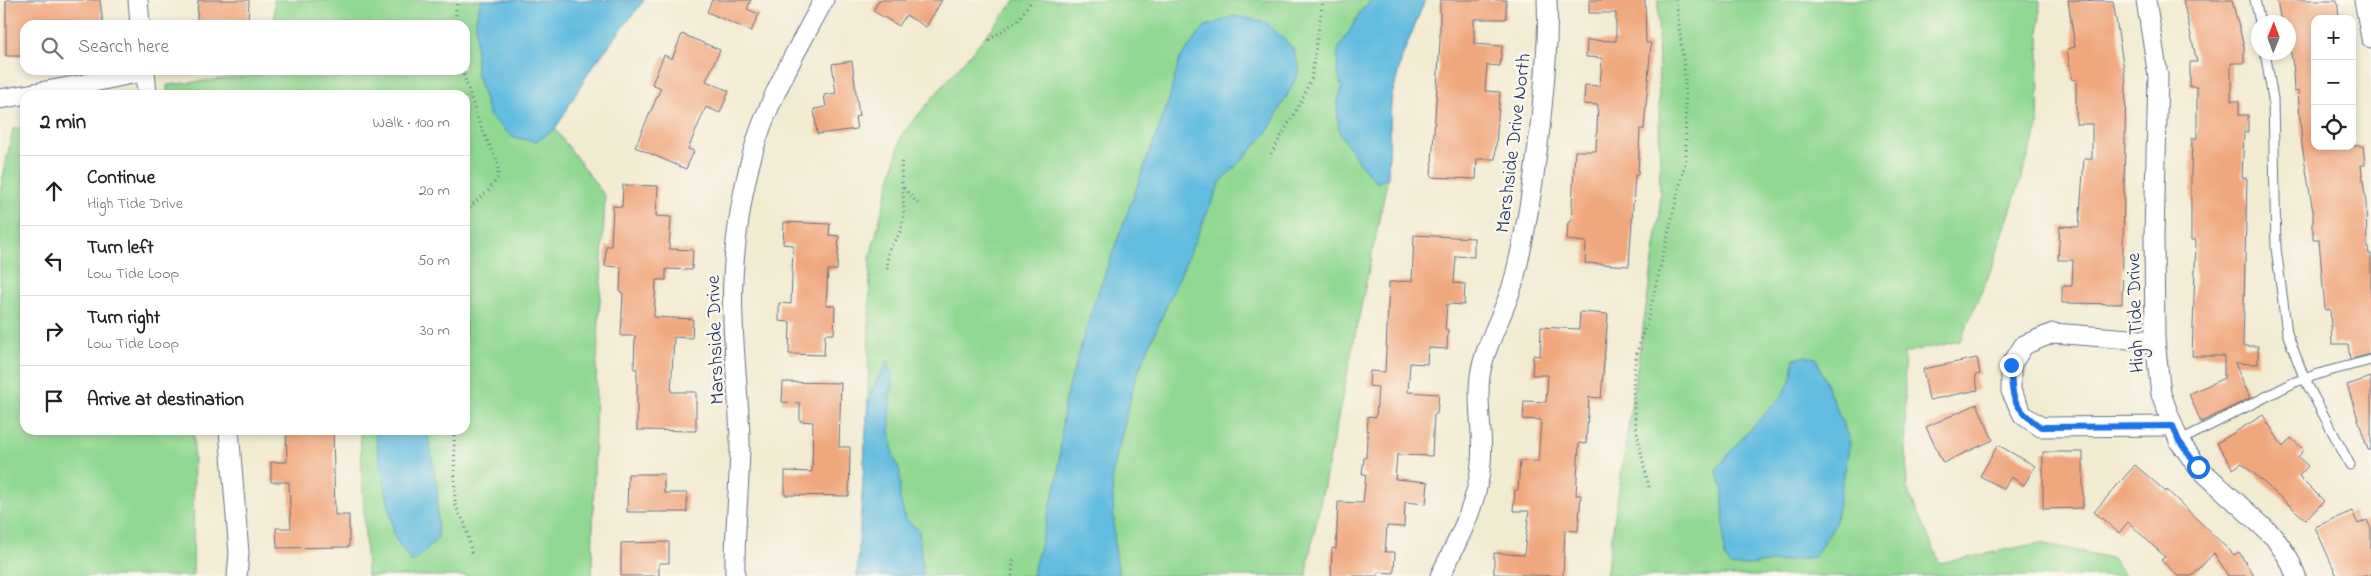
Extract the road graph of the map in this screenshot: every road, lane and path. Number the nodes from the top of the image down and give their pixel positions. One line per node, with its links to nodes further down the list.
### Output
1 (138, 0): 12 (street)
2 (456, 0): 13 (path)
3 (824, 0): 43 (street, Marshside Drive)
4 (1032, 0): 15 (path)
5 (1323, 0): 26 (path)
6 (1547, 0): 45 (street, Marshside Drive North)
7 (1676, 0): 39 (path)
8 (2146, 0): 32 (street, High Tide Drive)
9 (2255, 0): 11 (lane)
10 (2364, 0): 14 (street)
11 (2258, 15)
12 (140, 20)
13 (455, 20)
14 (2371, 38)
15 (989, 40)
16 (2266, 60): 34 (lane)
17 (123, 75): 20 (street)
18 (145, 75): 21 (street)
19 (464, 75): 22 (path)
20 (51, 90)
21 (147, 90)
22 (469, 90)
23 (470, 94): 30 (path)
24 (20, 96): 25 (street)
25 (0, 99)
26 (1271, 154)
27 (902, 158): 28 (path)
28 (904, 188): 29 (path); 31 (path)
29 (919, 205)
30 (470, 207)
31 (887, 269)
32 (2155, 341): 35 (street, High Tide Drive); 35 (street)
33 (2371, 360): 34 (lane)
34 (2305, 380): 35 (lane); 38 (lane)
35 (2176, 433): 46 (street, High Tide Drive)
36 (228, 435): 42 (street)
37 (454, 435): 40 (path)
38 (2350, 464)
39 (1649, 487)
40 (472, 555)
41 (1014, 560): 44 (path)
42 (237, 576)
43 (735, 576)
44 (1012, 576)
45 (1440, 576)
46 (2296, 576)

